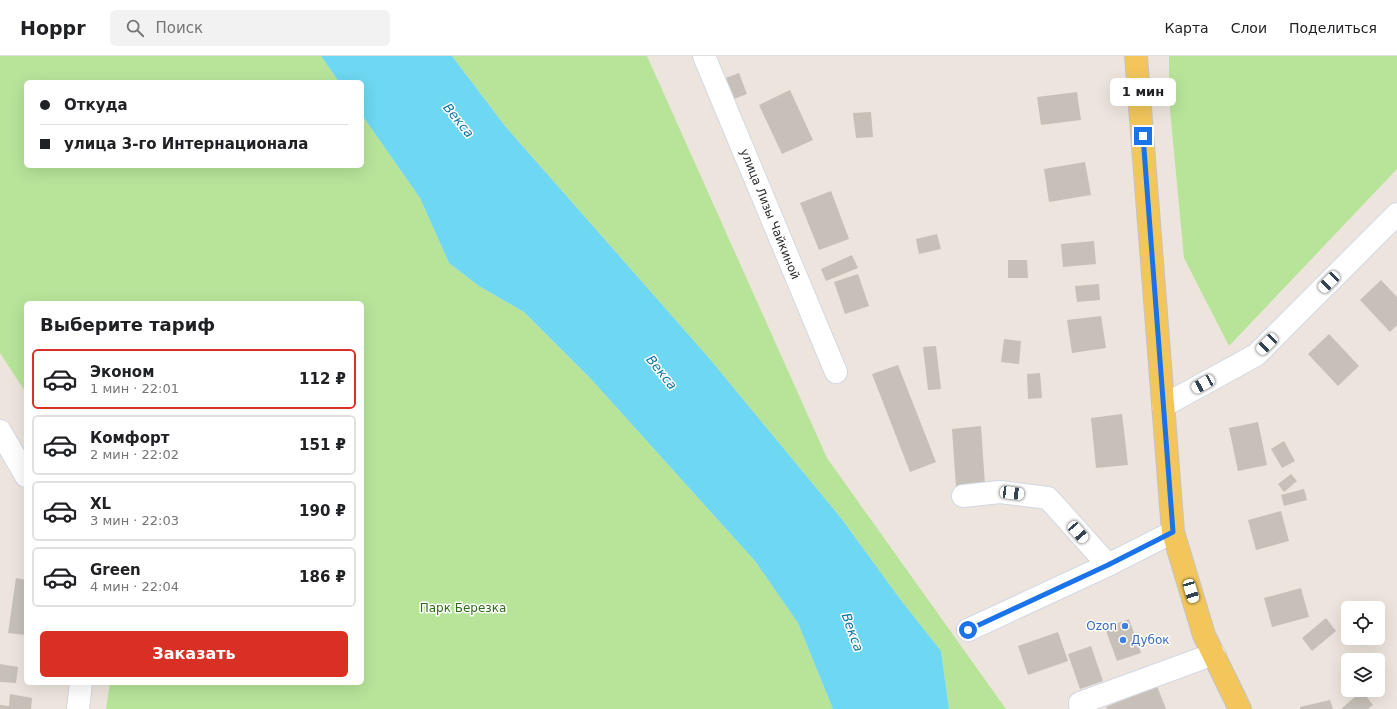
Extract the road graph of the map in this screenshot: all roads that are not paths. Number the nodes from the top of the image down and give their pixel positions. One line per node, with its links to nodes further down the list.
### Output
1 (704, 56): 4 (street, улица Лизы Чайкиной)
2 (1136, 56): 5 (main road)
3 (1397, 214): 5 (street)
4 (836, 372)
5 (1163, 406): 9 (main road)
6 (0, 431): 7 (street)
7 (24, 473)
8 (963, 496): 10 (street)
9 (1173, 532): 10 (street); 12 (main road)
10 (1108, 565): 11 (street)
11 (968, 630)
12 (1214, 654): 15 (street); 16 (main road)
13 (81, 685): 14 (street)
14 (78, 709)
15 (1081, 709)
16 (1240, 709)

